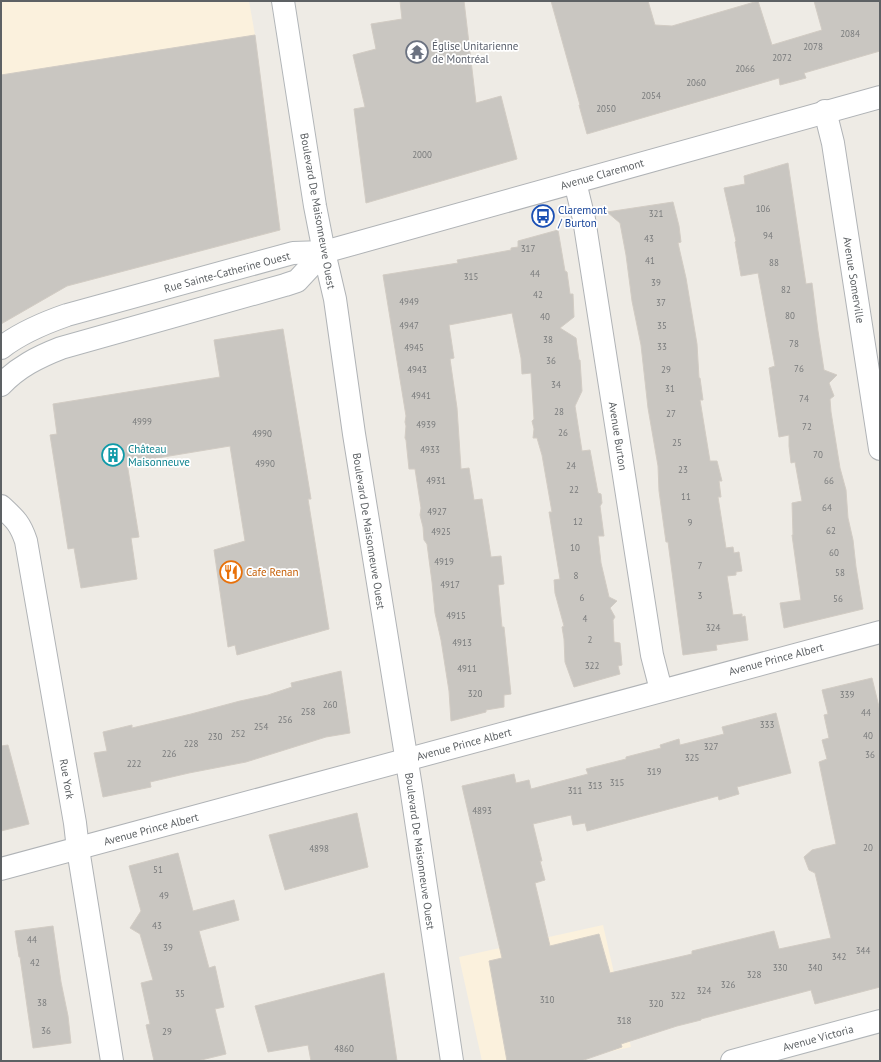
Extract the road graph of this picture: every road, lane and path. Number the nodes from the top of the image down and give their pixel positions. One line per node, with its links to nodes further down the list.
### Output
1 (283, 1): 5 (street, Boulevard De Maisonneuve Ouest)
2 (880, 97): 3 (street, Avenue Claremont)
3 (825, 111): 4 (street, Avenue Claremont); 8 (street, Avenue Somerville)
4 (575, 182): 5 (street, Avenue Claremont); 11 (street, Avenue Burton)
5 (324, 252): 6 (street, Rue Sainte-Catherine Ouest); 7 (street); 12 (street, Boulevard De Maisonneuve Ouest)
6 (1, 348)
7 (1, 386)
8 (880, 449)
9 (1, 506): 13 (street, Rue York)
10 (880, 632): 11 (street, Avenue Prince Albert)
11 (661, 690): 12 (street, Avenue Prince Albert)
12 (406, 760): 13 (street, Avenue Prince Albert); 17 (street, Boulevard De Maisonneuve Ouest)
13 (78, 849): 14 (street, Avenue Prince Albert); 16 (street, Rue York)
14 (1, 869)
15 (880, 1021): 18 (street, Avenue Victoria)
16 (112, 1061)
17 (452, 1061)
18 (732, 1061)

